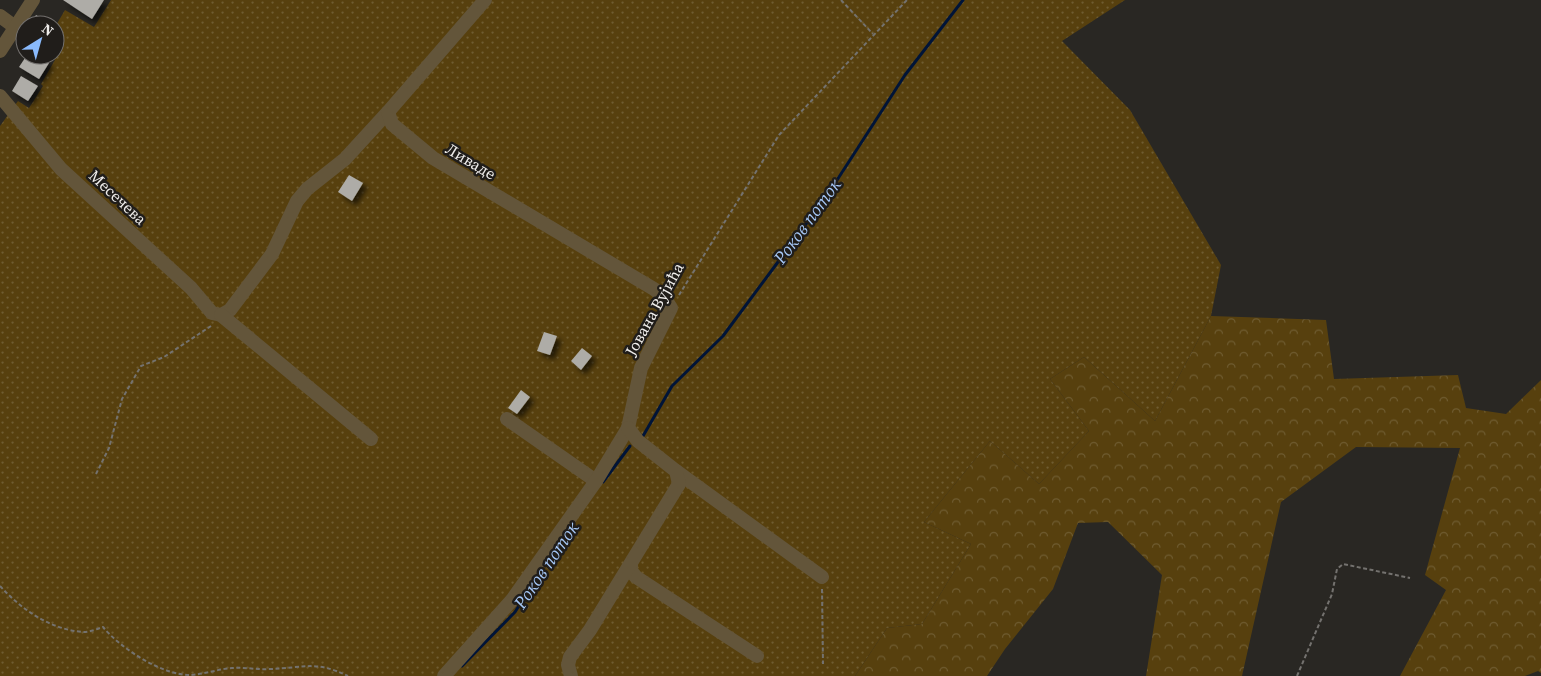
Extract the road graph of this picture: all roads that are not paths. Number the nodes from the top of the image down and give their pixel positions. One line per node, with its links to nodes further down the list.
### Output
1 (33, 0): 3 (street)
2 (485, 0): 8 (street)
3 (23, 15)
4 (0, 16): 5 (street)
5 (15, 27): 6 (street)
6 (0, 51)
7 (0, 96): 10 (street, Месечева)
8 (388, 112): 9 (street, Ливаде); 10 (street)
9 (671, 308): 12 (street, Јована Вујића)
10 (221, 315): 13 (street, Месечева)
11 (507, 419): 15 (street)
12 (628, 428): 14 (street); 15 (street, Јована Вујића)
13 (371, 440)
14 (676, 470): 16 (street); 17 (street)
15 (596, 481): 19 (street, Јована Вујића)
16 (631, 564): 18 (street); 20 (street)
17 (822, 577)
18 (757, 656)
19 (444, 676)
20 (571, 676)

